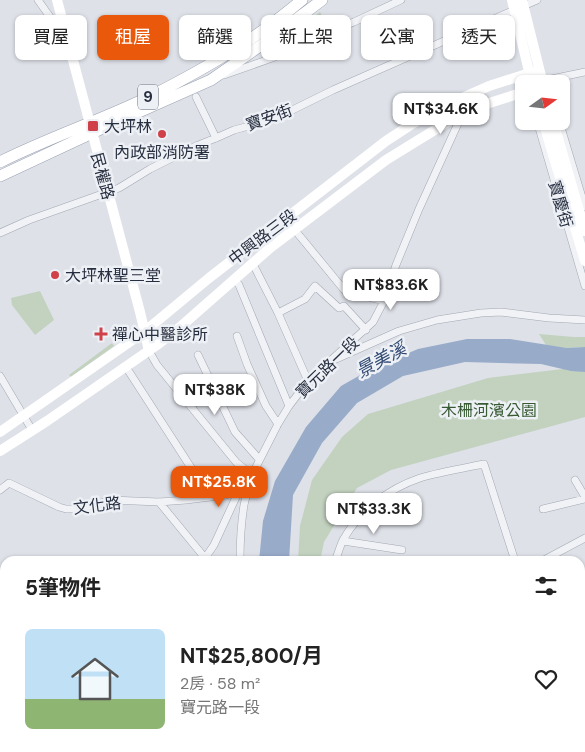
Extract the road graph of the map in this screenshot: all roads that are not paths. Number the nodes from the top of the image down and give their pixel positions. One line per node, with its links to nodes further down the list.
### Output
1 (38, 0): 9 (street)
2 (57, 0): 10 (street, 民權路)
3 (302, 0): 13 (main road, 9)
4 (322, 0): 11 (main road, 9)
5 (401, 0): 12 (street)
6 (512, 0): 8 (street)
7 (537, 0): 8 (street, 寶安街)
8 (520, 6): 19 (street); 33 (street, 寶安街)
9 (48, 15)
10 (61, 15)
11 (302, 15)
12 (351, 23)
13 (251, 39): 14 (street)
14 (261, 42)
15 (261, 45): 23 (main road, 9)
16 (73, 60): 28 (street, 民權路)
17 (216, 60): 28 (main road, 9)
18 (267, 60): 23 (street)
19 (534, 71): 21 (street); 26 (street, 中興路三段)
20 (585, 72): 22 (street)
21 (536, 75)
22 (570, 76)
23 (216, 77): 28 (main road, 9)
24 (515, 95): 27 (street, 中興路三段)
25 (196, 97): 33 (street)
26 (431, 113): 35 (street); 51 (street, 中興路三段)
27 (458, 115): 35 (street, 中興路三段); 47 (street, 寶元路一段)
28 (91, 128): 36 (main road, 9); 37 (main road, 9); 38 (street, 民權路)
29 (540, 130): 46 (street, 寶慶街)
30 (548, 130): 34 (street)
31 (553, 130): 34 (street)
32 (562, 130): 39 (street, 寶慶街)
33 (216, 138): 38 (street, 寶安街)
34 (554, 142): 41 (street); 43 (street)
35 (397, 153): 40 (street, 中興路三段)
36 (0, 162)
37 (0, 176)
38 (107, 192): 42 (street, 寶安街); 51 (street, 民權路)
39 (585, 207)
40 (294, 229): 44 (street, 中興路三段); 47 (street)
41 (585, 231)
42 (0, 232)
43 (585, 261)
44 (253, 264): 45 (street, 中興路三段); 48 (street)
45 (235, 280): 53 (street, 中興路三段); 61 (street)
46 (585, 286)
47 (384, 301): 50 (street, 寶元路一段)
48 (278, 313): 50 (street); 58 (street)
49 (585, 320): 55 (street)
50 (366, 330): 55 (street, 寶元路一段)
51 (144, 332): 53 (street, 民權路); 63 (street, 中興路三段)
52 (237, 336): 64 (street)
53 (149, 351): 56 (street, 中興路三段); 62 (street)
54 (198, 355): 60 (street)
55 (329, 361): 58 (street, 寶元路一段)
56 (126, 367): 65 (street, 中興路三段); 73 (street)
57 (0, 376): 63 (street)
58 (308, 381): 61 (street, 寶元路一段)
59 (234, 383): 60 (street)
60 (216, 392): 62 (street); 68 (street)
61 (289, 406): 64 (street, 寶元路一段)
62 (191, 407): 69 (street)
63 (24, 416): 65 (street); 66 (street, 中興路三段)
64 (278, 424): 68 (street, 寶元路一段)
65 (32, 430): 67 (street, 中興路三段)
66 (0, 432)
67 (0, 451)
68 (259, 460): 69 (street, 寶元路一段)
69 (252, 475): 72 (street, 寶元路一段); 82 (street)
70 (575, 480): 74 (street)
71 (0, 490): 75 (street, 文化路)
72 (239, 490): 73 (street); 81 (street, 寶元路一段)
73 (210, 497): 75 (street)
74 (585, 498): 76 (street)
75 (159, 502): 80 (street)
76 (543, 509)
77 (585, 538): 85 (street)
78 (343, 541): 79 (street); 83 (street); 84 (street)
79 (402, 550)
80 (201, 556)
81 (207, 556)
82 (240, 556)
83 (337, 556)
84 (513, 556)
85 (551, 556)

